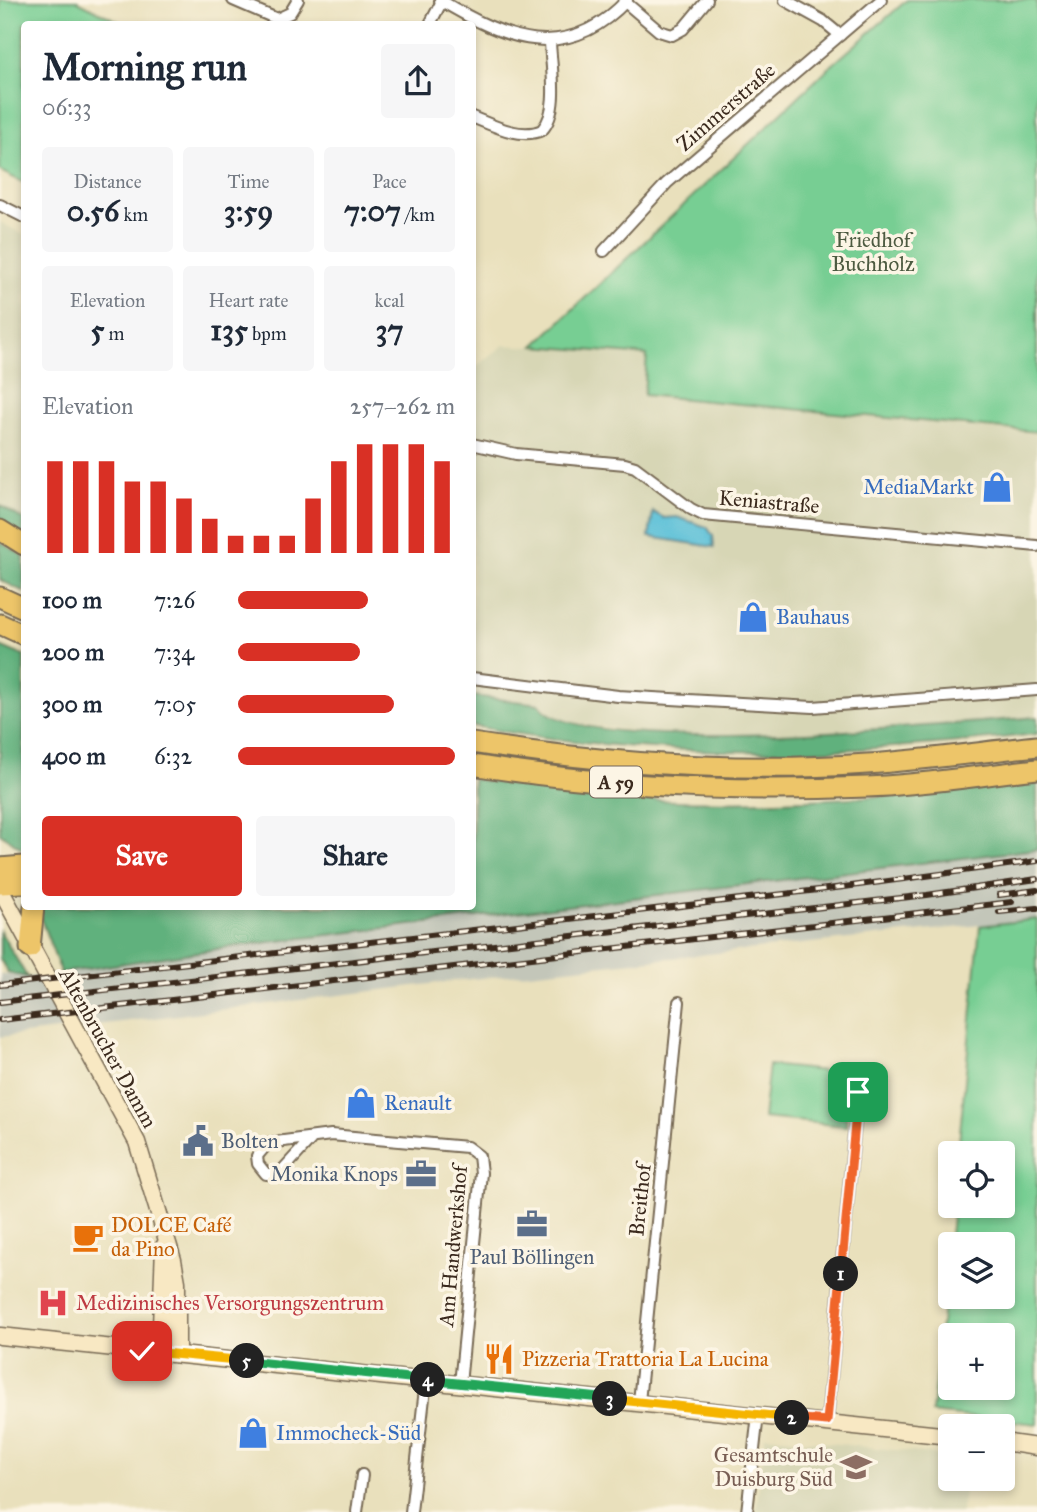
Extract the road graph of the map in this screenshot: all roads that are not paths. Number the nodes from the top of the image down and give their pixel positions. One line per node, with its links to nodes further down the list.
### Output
1 (233, 0): 2 (street)
2 (298, 0)
3 (707, 0): 7 (street)
4 (785, 0): 11 (street)
5 (881, 0): 11 (street, Zimmerstraße)
6 (441, 1): 8 (street); 9 (street)
7 (626, 1): 12 (street)
8 (431, 21)
9 (476, 21)
10 (476, 21): 12 (street)
11 (840, 35): 16 (street, Zimmerstraße)
12 (550, 42): 13 (street)
13 (476, 118)
14 (0, 205): 15 (street)
15 (21, 216)
16 (604, 251)
17 (476, 445): 20 (street, Keniastraße)
18 (0, 530): 19 (highway)
19 (21, 543)
20 (1037, 546)
21 (0, 597): 22 (highway)
22 (21, 607)
23 (0, 624): 24 (highway)
24 (21, 634)
25 (476, 678): 26 (street)
26 (1037, 690)
27 (476, 743): 28 (highway, A 59)
28 (1037, 746)
29 (476, 766): 30 (highway, A 59)
30 (1037, 769)
31 (21, 866): 32 (highway)
32 (0, 868)
33 (21, 884): 34 (highway)
34 (0, 887): 36 (main road, Altenbrucher Damm)
35 (34, 910): 36 (highway)
36 (30, 948): 40 (main road, Altenbrucher Damm)
37 (679, 1002): 46 (street, Breithof)
38 (858, 1092): 48 (street)
39 (313, 1138): 39 (street, Am Handwerkshof); 45 (street, Am Handwerkshof)
40 (164, 1233): 42 (main road, Altenbrucher Damm); 43 (main road, Altenbrucher Damm)
41 (0, 1336): 42 (main road)
42 (160, 1353): 43 (main road)
43 (177, 1354): 44 (main road)
44 (426, 1380): 45 (main road); 54 (street)
45 (460, 1384): 46 (main road)
46 (639, 1402): 47 (main road)
47 (758, 1414): 48 (main road); 55 (street)
48 (827, 1421): 49 (main road)
49 (938, 1435)
50 (1015, 1444): 51 (main road)
51 (1037, 1447)
52 (362, 1475): 53 (street)
53 (357, 1512)
54 (411, 1512)
55 (747, 1512)

